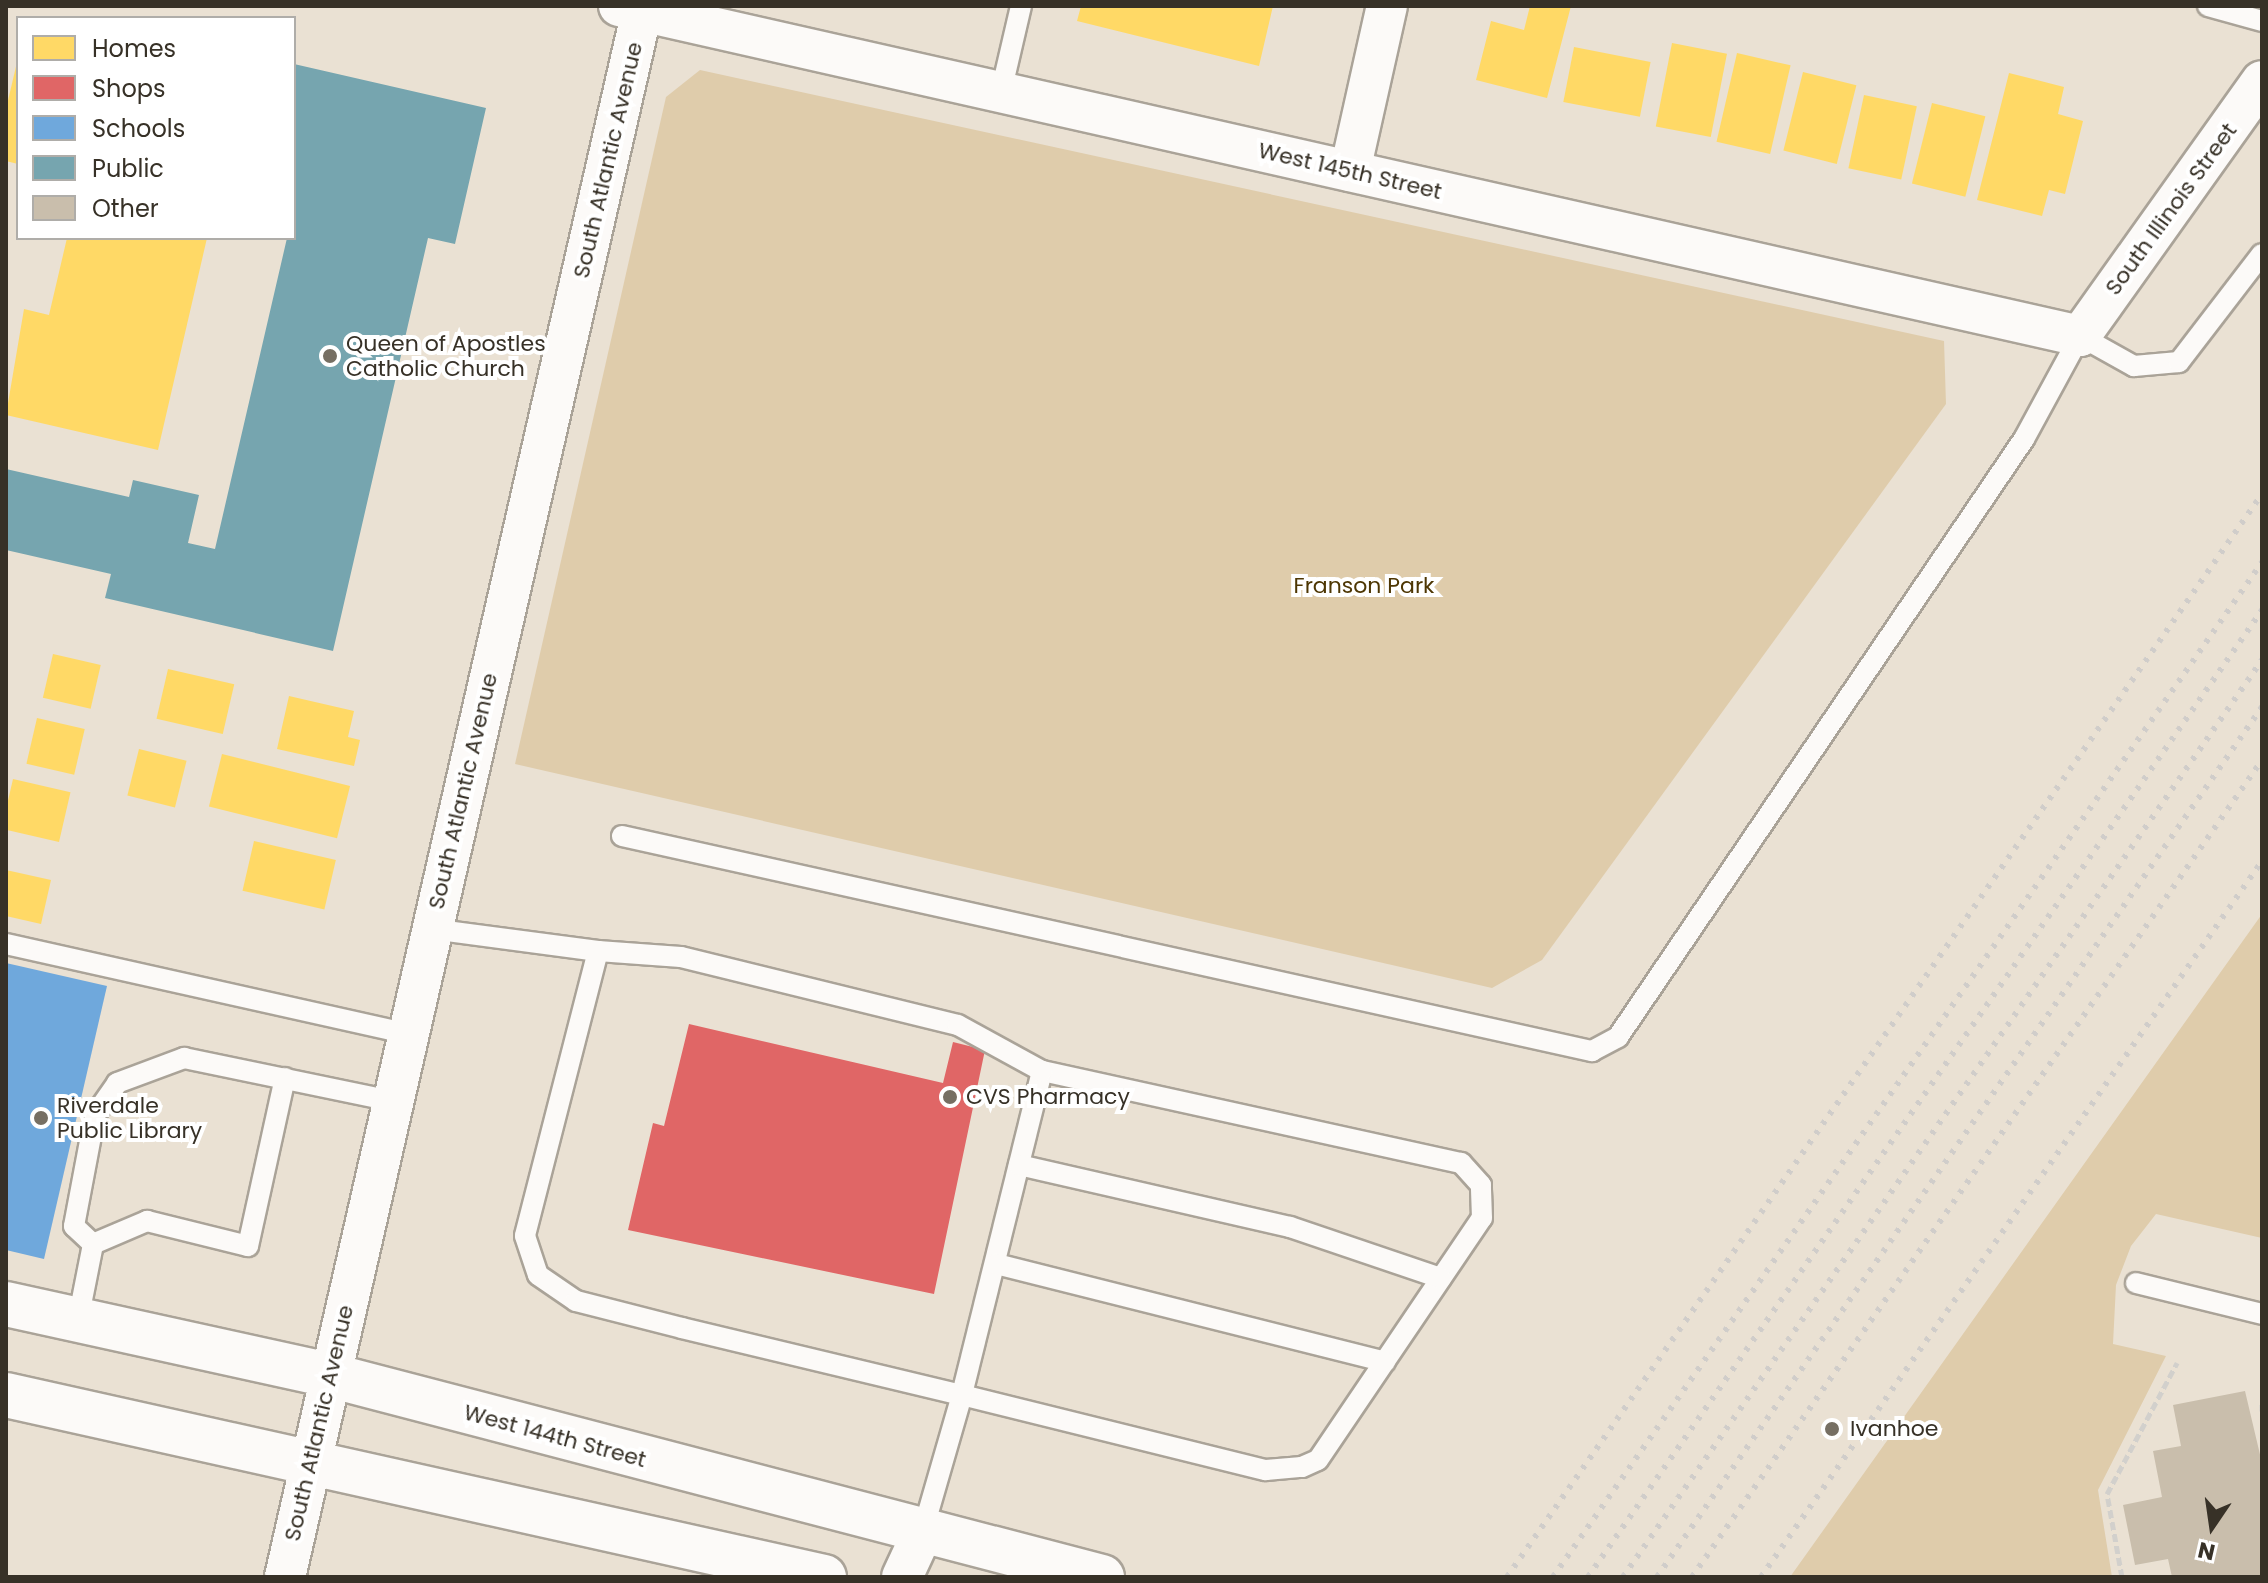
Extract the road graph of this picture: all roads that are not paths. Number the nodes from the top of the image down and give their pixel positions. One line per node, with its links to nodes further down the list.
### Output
1 (1021, 6): 7 (lane)
2 (1387, 6): 8 (street)
3 (2208, 6): 5 (lane)
4 (635, 8): 7 (street, West 145th Street); 12 (street, South Atlantic Avenue)
5 (2262, 21)
6 (2262, 81): 10 (street, South Illinois Street)
7 (1001, 92): 8 (street, West 145th Street)
8 (1350, 171): 10 (street, West 145th Street)
9 (2262, 254): 10 (lane)
10 (2080, 336): 11 (lane)
11 (622, 836)
12 (431, 929): 14 (lane); 15 (street, South Atlantic Avenue)
13 (6, 944): 15 (lane)
14 (598, 951): 16 (lane); 30 (lane)
15 (407, 1034): 18 (street, South Atlantic Avenue)
16 (1042, 1071): 19 (lane); 22 (lane)
17 (285, 1078): 18 (lane); 20 (lane); 20 (lane)
18 (391, 1101): 28 (street, South Atlantic Avenue)
19 (1019, 1165): 21 (lane); 22 (lane)
20 (93, 1244): 26 (lane)
21 (996, 1264): 27 (lane); 30 (lane)
22 (1441, 1278): 27 (lane)
23 (2136, 1283): 25 (lane)
24 (6, 1304): 26 (street, West 144th Street)
25 (2262, 1314)
26 (78, 1320): 28 (street, West 144th Street)
27 (1385, 1362): 30 (lane)
28 (329, 1375): 31 (street, South Atlantic Avenue); 32 (street, West 144th Street)
29 (6, 1395): 31 (street)
30 (962, 1395): 32 (lane)
31 (308, 1466): 33 (street, South Atlantic Avenue); 34 (street)
32 (922, 1534): 35 (street); 36 (street, West 144th Street)
33 (285, 1577)
34 (824, 1577)
35 (902, 1577)
36 (1102, 1577)

